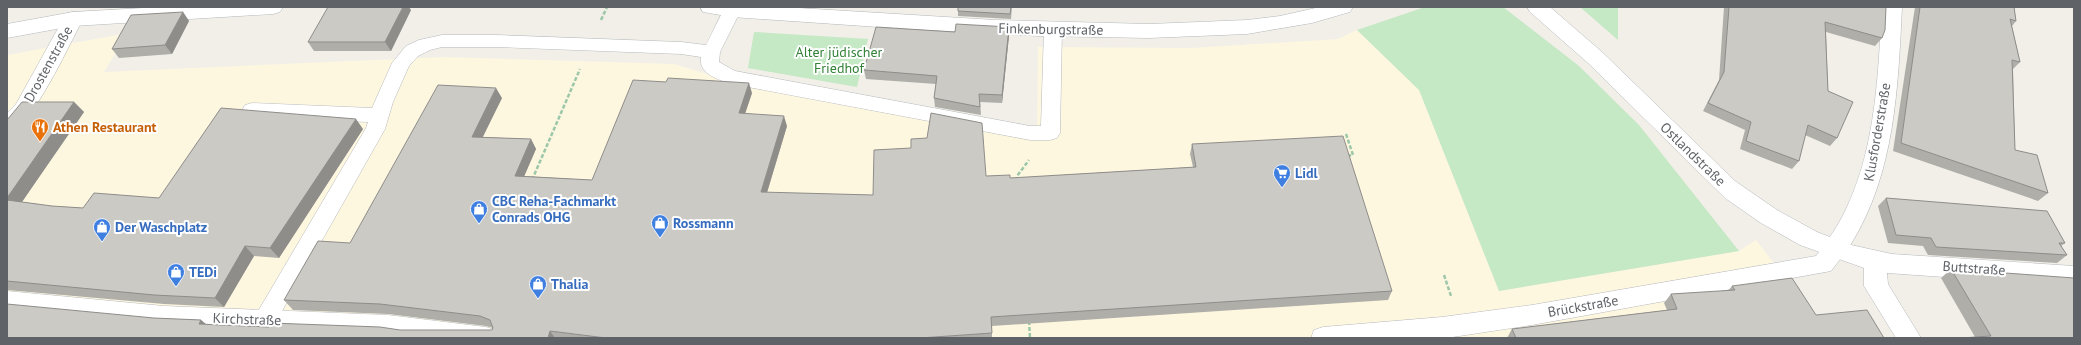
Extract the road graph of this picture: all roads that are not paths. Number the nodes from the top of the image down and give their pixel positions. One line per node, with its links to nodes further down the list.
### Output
1 (273, 7): 7 (street)
2 (710, 7): 6 (street, Finkenburgstraße)
3 (1343, 7): 8 (street, Finkenburgstraße)
4 (1537, 7): 14 (street, Ostlandstraße)
5 (1892, 7): 14 (street, Klusforderstraße)
6 (732, 10): 8 (street, Finkenburgstraße); 10 (lane)
7 (76, 13): 9 (street); 13 (street, Drostenstraße)
8 (1053, 29): 10 (lane)
9 (7, 31)
10 (711, 52): 12 (lane)
11 (252, 110): 12 (lane)
12 (379, 115): 18 (lane)
13 (7, 127)
14 (1836, 249): 15 (street, Ostlandstraße); 19 (street, Brückstraße)
15 (1875, 261): 16 (street, Buttstraße); 22 (street)
16 (2074, 276)
17 (7, 301): 18 (street, Kirchstraße)
18 (265, 320): 20 (street, Kirchstraße)
19 (1464, 332): 21 (street, Brückstraße)
20 (486, 338)
21 (1323, 338)
22 (1909, 338)

